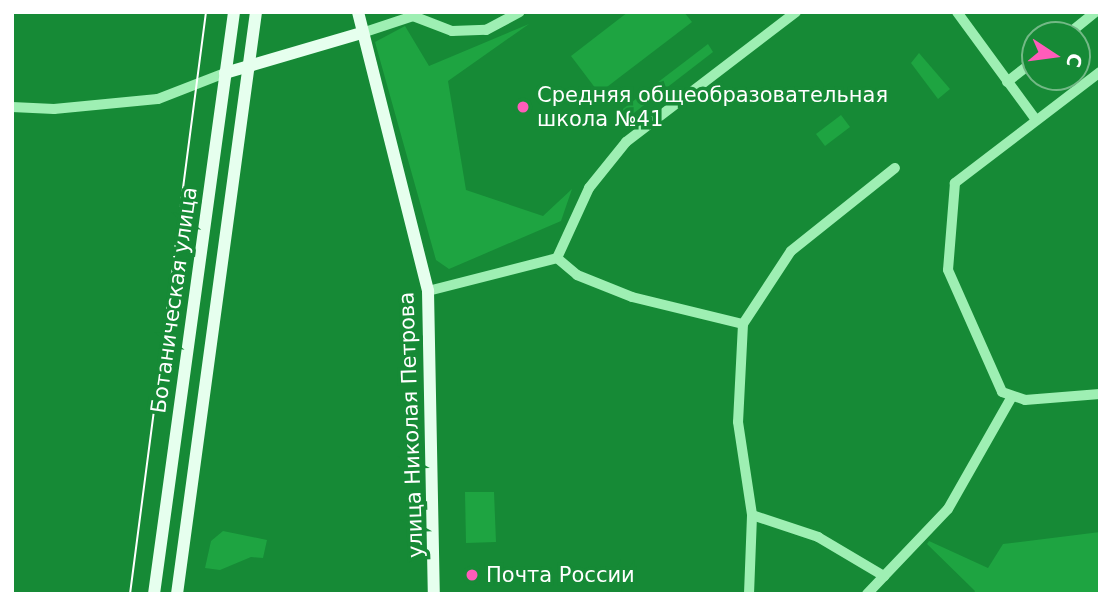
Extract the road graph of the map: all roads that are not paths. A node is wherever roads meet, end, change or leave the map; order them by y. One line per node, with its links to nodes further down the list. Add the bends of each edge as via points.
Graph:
1 (234, 12): 11 (main road, Ботаническая улица)
2 (256, 12): 8 (main road, Ботаническая улица)
3 (358, 12): 7 (main road, улица Николая Петрова)
4 (520, 12): 7 (street, via 486,30 452,31 413,16)
5 (796, 12): 16 (street, via 626,142 589,188)
6 (957, 12): 12 (street)
7 (362, 33): 8 (main road); 17 (main road, улица Николая Петрова)
8 (247, 70): 11 (main road); 24 (main road, Ботаническая улица)
9 (1021, 71): 12 (street)
10 (1100, 72): 14 (street)
11 (225, 73): 13 (street, via 158,99 54,109); 23 (main road, Ботаническая улица)
12 (1007, 82): 14 (street)
13 (12, 107)
14 (1036, 120): 20 (street, via 963,174 952,198 948,270 996,381)
15 (895, 168): 18 (street, via 791,251)
16 (557, 258): 17 (street); 18 (street, via 578,275 632,297)
17 (428, 291): 25 (main road, улица Николая Петрова)
18 (744, 324): 21 (street, via 738,422)
19 (1100, 394): 20 (street)
20 (1011, 398): 22 (street, via 948,509)
21 (752, 515): 22 (street, via 818,537); 26 (street)
22 (884, 576): 27 (street)
23 (154, 594)
24 (177, 594)
25 (434, 594)
26 (749, 594)
27 (867, 594)

